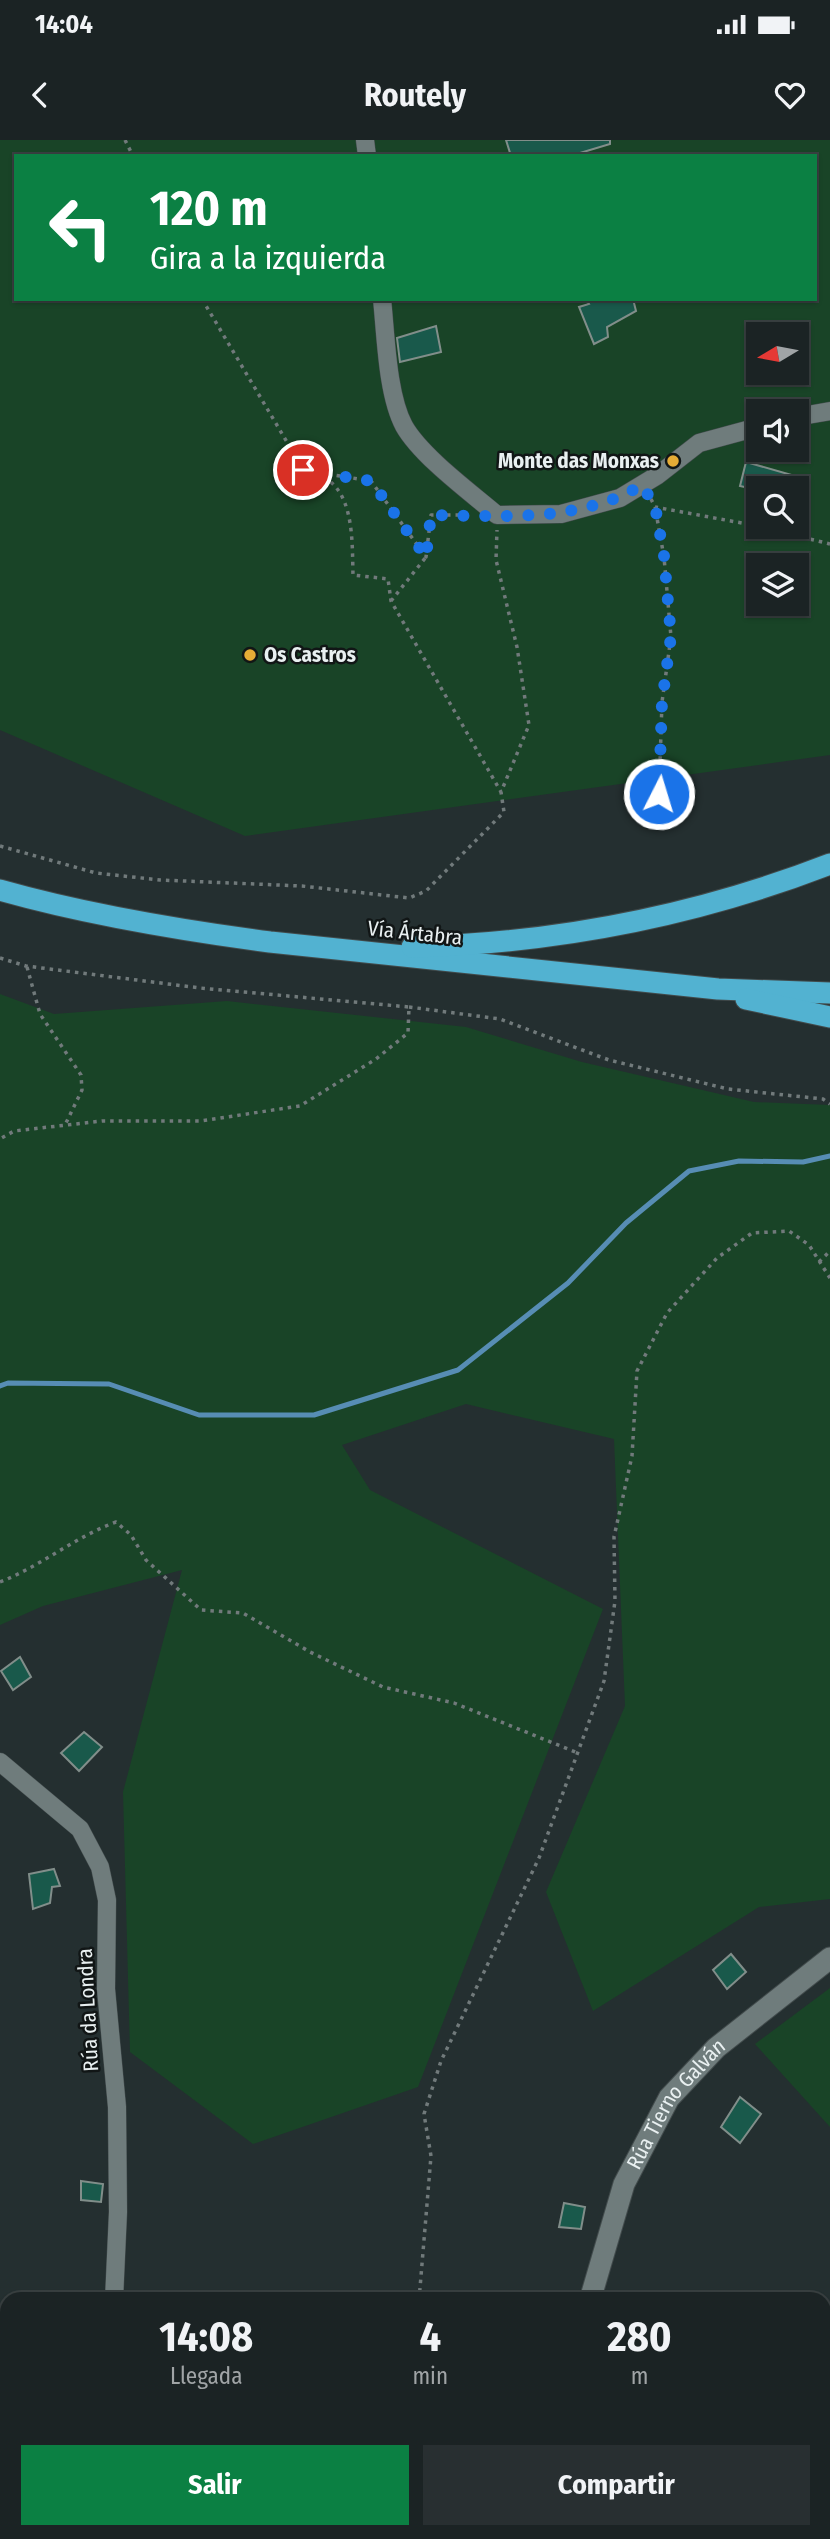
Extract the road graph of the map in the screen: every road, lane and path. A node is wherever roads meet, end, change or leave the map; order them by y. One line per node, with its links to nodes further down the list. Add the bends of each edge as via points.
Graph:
1 (203, 301): 6 (path)
2 (382, 301): 9 (street, via 393,388 404,426 438,464)
3 (830, 411): 4 (street)
4 (809, 415)
5 (746, 429): 7 (street, via 699,443)
6 (303, 470): 13 (path, via 371,481); 14 (path, via 328,477 342,493 352,535 353,575 388,579)
7 (642, 485): 8 (path); 9 (street, via 620,498 561,514)
8 (655, 506): 10 (path); 16 (path, via 671,636 662,702 659,794)
9 (497, 515): 13 (path, via 431,515); 15 (path, via 496,560 517,647 529,725)
10 (746, 524)
11 (809, 539): 12 (path)
12 (830, 544)
13 (426, 557): 14 (path)
14 (391, 601): 15 (path)
15 (501, 792): 17 (path, via 504,812 426,891 408,898 96,873)
16 (649, 826)
17 (0, 846)
18 (830, 864): 20 (highway, via 706,906 597,930 414,947)
19 (0, 890): 20 (highway, Vía Ártabra, via 43,902)
20 (270, 942): 23 (highway, Vía Ártabra)
21 (0, 958): 22 (path)
22 (26, 966): 25 (path); 28 (path, via 40,1014 80,1075 82,1090)
23 (718, 989): 24 (highway, Vía Ártabra); 26 (highway, via 754,1002)
24 (830, 993)
25 (409, 1007): 27 (path, via 500,1019 609,1060 728,1089 823,1099); 28 (path, via 408,1033 376,1059 300,1105 200,1121)
26 (830, 1017)
27 (830, 1104)
28 (65, 1125): 29 (path, via 14,1131)
29 (0, 1139)
30 (830, 1251): 31 (path)
31 (820, 1262): 32 (path); 34 (path, via 809,1245 789,1231 752,1233 716,1258 667,1312 636,1371 632,1456 614,1537 615,1601 604,1681)
32 (830, 1278)
33 (0, 1581): 34 (path, via 24,1573 116,1522 131,1535 146,1560 201,1610 243,1613 310,1652 383,1686 454,1703)
34 (578, 1753): 38 (path, via 540,1858 442,2061 424,2114 431,2156)
35 (0, 1762): 37 (street, Rúa da Londra, via 80,1829 100,1867 107,1900 106,1989 117,2107)
36 (830, 1958): 39 (street, Rúa Tierno Galván, via 716,2049 669,2098 624,2184)
37 (114, 2292)
38 (420, 2292)
39 (592, 2292)

